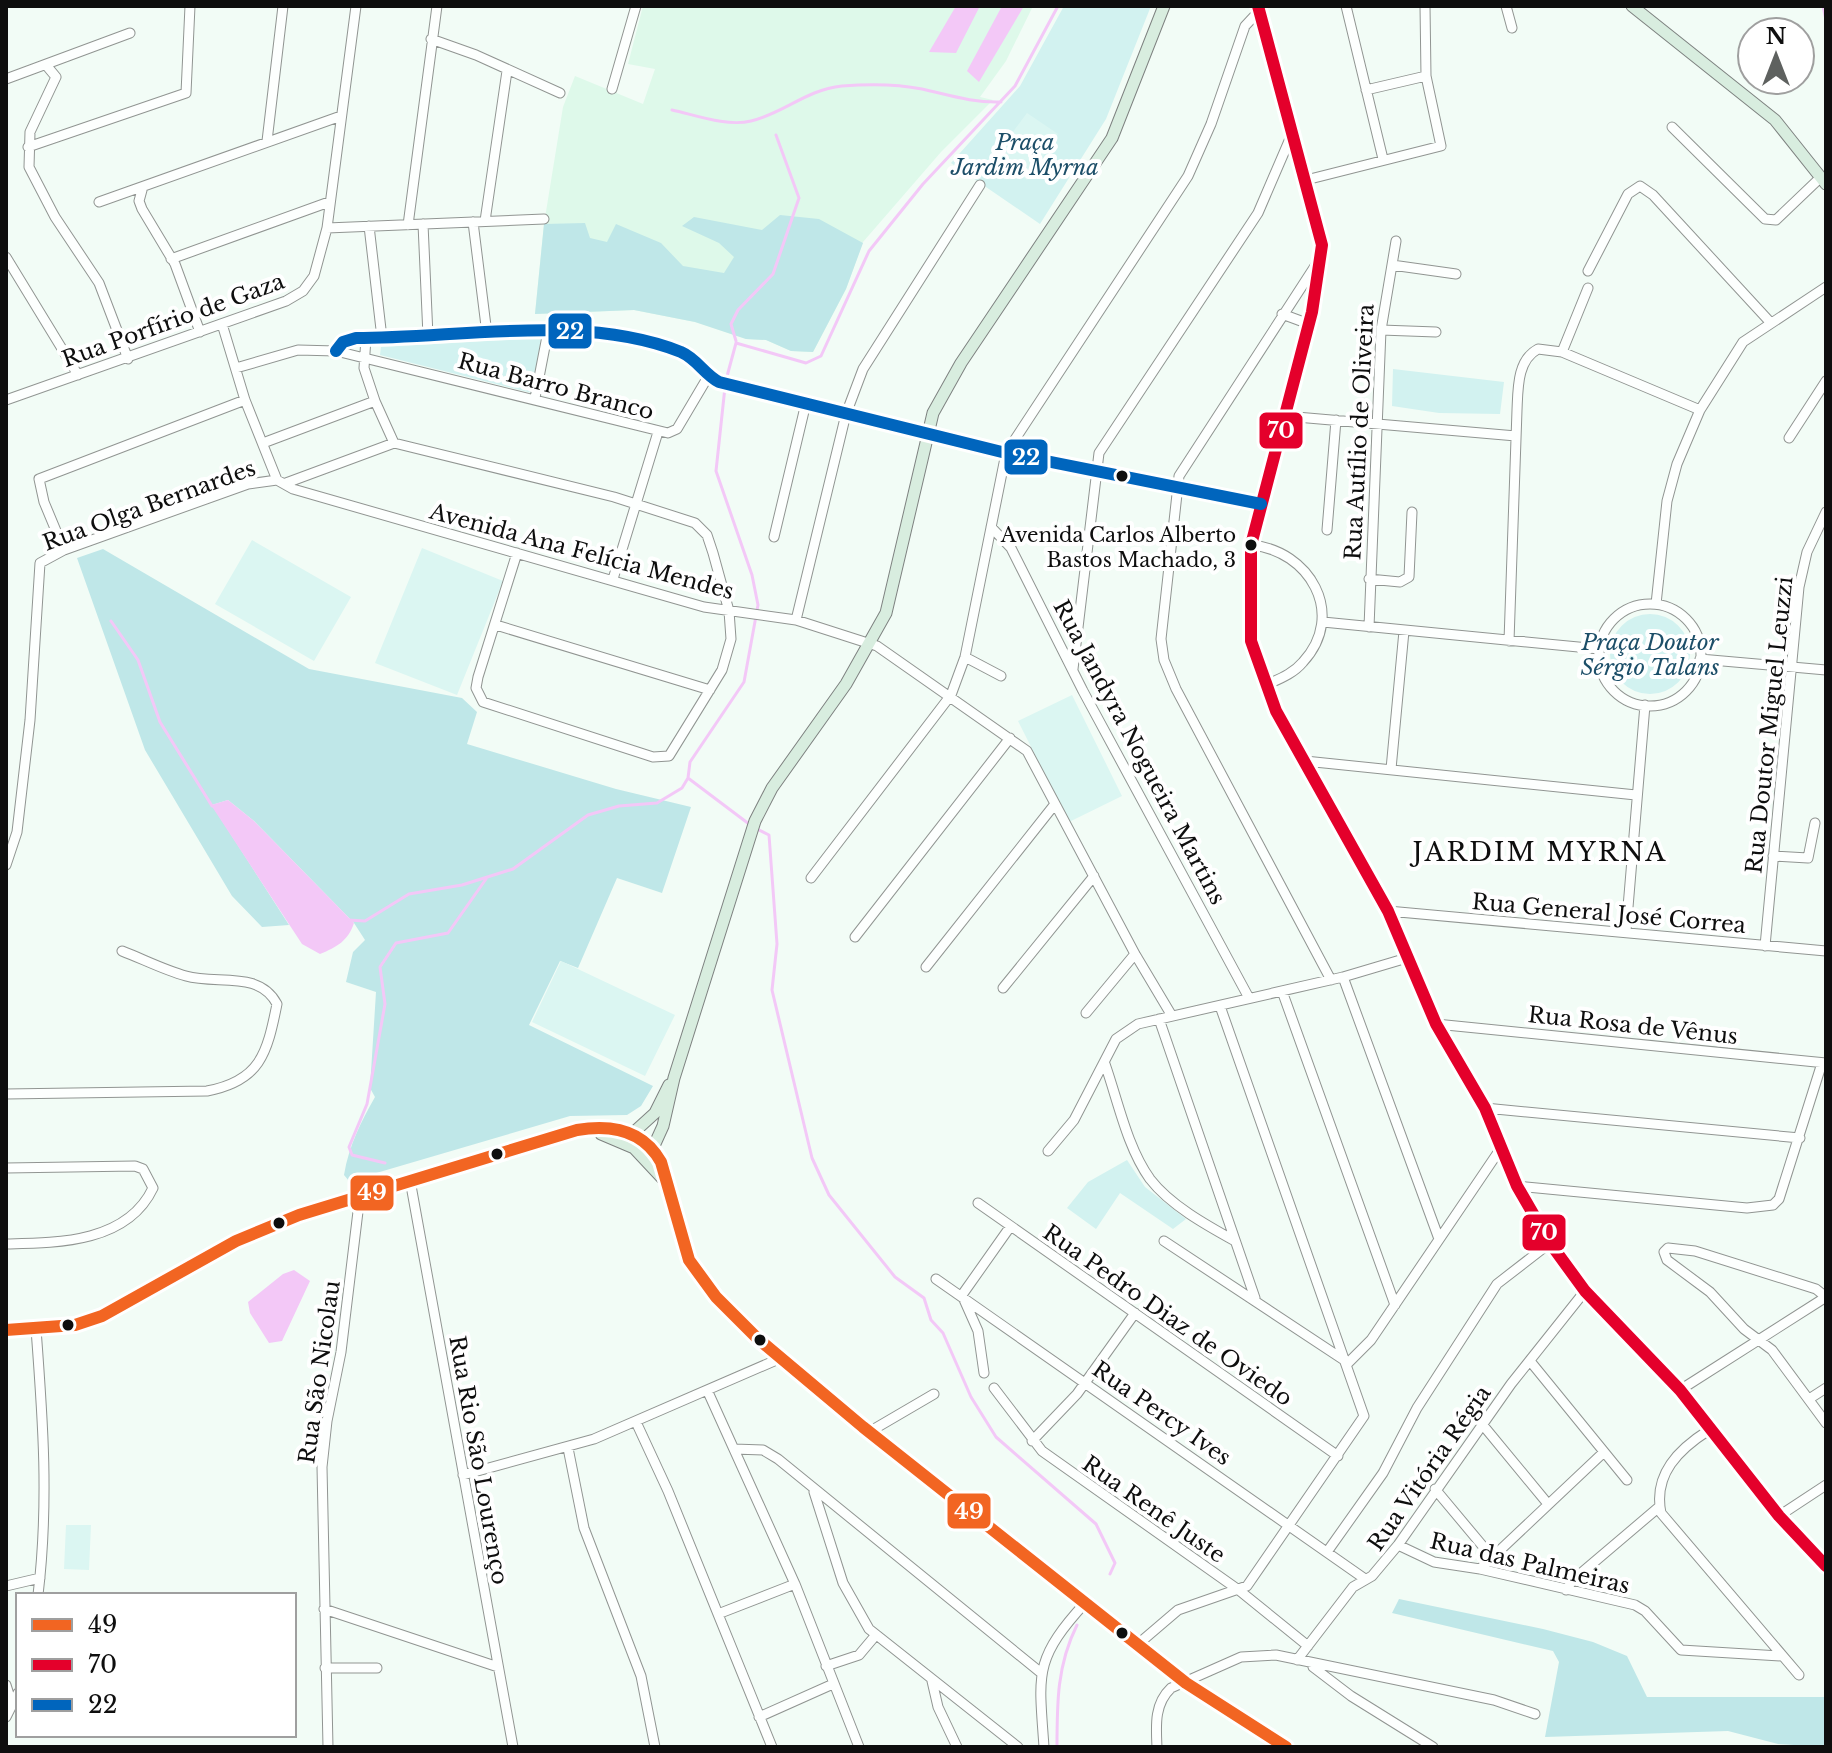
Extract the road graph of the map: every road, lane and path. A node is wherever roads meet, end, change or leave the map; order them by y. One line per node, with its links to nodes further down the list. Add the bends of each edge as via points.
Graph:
1 (190, 6): 28 (street, via 186,93)
2 (283, 6): 27 (street)
3 (356, 6): 22 (street, Rua Porfírio de Gaza)
4 (437, 6): 14 (street)
5 (636, 6): 19 (street)
6 (1164, 6): 83 (main road, via 1112,138 961,363)
7 (1346, 6): 20 (street)
8 (1425, 6): 17 (street)
9 (1506, 6): 12 (street)
10 (1632, 6): 31 (main road, via 1775,120)
11 (1258, 8): 25 (street); 88 (street, via 1245,26 1188,176)
12 (1512, 28)
13 (130, 33): 15 (street)
14 (431, 39): 16 (street); 40 (street)
15 (46, 65): 18 (street); 28 (street, via 56,77)
16 (507, 71): 21 (street); 37 (street)
17 (1426, 76): 20 (street); 29 (street, via 1441,146)
18 (6, 79)
19 (612, 89)
20 (1366, 90): 29 (street)
21 (560, 93)
22 (341, 116): 23 (street); 26 (street, Rua Porfírio de Gaza)
23 (319, 124): 26 (street, via 331,128); 27 (street)
24 (1672, 127): 31 (street, via 1765,219 1776,220)
25 (1292, 134): 30 (street); 89 (street, via 1258,213 1099,453)
26 (337, 139): 35 (street, Rua Porfírio de Gaza)
27 (267, 141): 33 (street)
28 (28, 147): 67 (street, via 30,171 99,283)
29 (1383, 159): 30 (street)
30 (1306, 180): 45 (street)
31 (1824, 181)
32 (980, 185): 78 (street, via 877,344)
33 (142, 190): 34 (street); 46 (street, via 142,209)
34 (99, 202)
35 (329, 202): 42 (street, Rua Porfírio de Gaza); 46 (street)
36 (544, 219): 37 (street)
37 (485, 221): 38 (street)
38 (473, 222): 39 (street); 60 (street)
39 (423, 224): 40 (street); 61 (street)
40 (408, 225): 41 (street)
41 (369, 226): 42 (street); 63 (street)
42 (327, 228): 54 (street, Rua Porfírio de Gaza, via 314,276 303,291)
43 (1396, 241): 47 (street, Rua Autílio de Oliveira)
44 (6, 257): 69 (street)
45 (1321, 257): 52 (street); 55 (street)
46 (171, 259): 58 (street)
47 (1392, 265): 49 (street); 56 (street, Rua Autílio de Oliveira)
48 (1588, 271): 53 (street, via 1628,194 1640,186)
49 (1456, 274)
50 (1826, 287): 53 (street)
51 (1588, 288): 65 (street)
52 (1282, 314): 55 (street); 91 (street)
53 (1770, 322): 77 (street, via 1743,342)
54 (222, 324): 58 (street, Rua Porfírio de Gaza); 68 (street)
55 (1309, 324): 79 (street)
56 (1381, 330): 59 (street); 81 (street, Rua Autílio de Oliveira)
57 (548, 331): 60 (street); 70 (street, via 622,335 680,352); 72 (street)
58 (200, 332): 67 (street, Rua Porfírio de Gaza)
59 (1436, 332)
60 (487, 334): 61 (street)
61 (428, 336): 63 (street)
62 (366, 338): 63 (street); 64 (street, via 349,340); 66 (street)
63 (382, 338)
64 (336, 351): 66 (street, Rua Barro Branco); 68 (street, via 298,350)
65 (1562, 352): 77 (street); 84 (street, via 1538,349 1523,365)
66 (364, 358): 72 (street, Rua Barro Branco); 75 (street)
67 (128, 359): 69 (street, Rua Porfírio de Gaza)
68 (236, 368): 74 (street)
69 (78, 375): 73 (street, Rua Porfírio de Gaza)
70 (709, 375): 76 (street); 82 (street, Rua Barro Branco, via 677,429)
71 (1826, 381): 85 (street)
72 (535, 398): 82 (street, Rua Barro Branco)
73 (6, 400)
74 (245, 400): 86 (street); 100 (street, via 39,479)
75 (375, 401): 86 (street); 87 (street)
76 (806, 403): 78 (street); 98 (street)
77 (1700, 410): 104 (street, via 1667,501)
78 (846, 414): 83 (street); 106 (street)
79 (1285, 416): 80 (street); 93 (street)
80 (1336, 420): 81 (street); 97 (street)
81 (1376, 424): 84 (street); 103 (street, Rua Autílio de Oliveira)
82 (658, 432): 92 (street)
83 (925, 434): 88 (street); 112 (main road, via 897,573)
84 (1516, 436): 111 (street)
85 (1789, 438)
86 (263, 443): 90 (street)
87 (394, 443): 90 (street, Rua Olga Bernardes); 92 (street)
88 (1006, 453): 89 (street); 96 (street)
89 (1096, 471): 91 (street); 117 (street)
90 (281, 482): 100 (street, Rua Olga Bernardes, via 258,481); 101 (street, Avenida Ana Felícia Mendes)
91 (1175, 486): 93 (street); 144 (street, via 1162,621 1164,660)
92 (637, 503): 102 (street); 105 (street, via 695,523 707,535)
93 (1261, 504): 99 (street)
94 (1412, 512): 103 (street, via 1409,577 1400,582)
95 (1826, 512): 116 (street, Rua Doutor Miguel Leuzzi, via 1802,570)
96 (991, 527): 114 (street); 117 (street, Rua Jandyra Nogueira Martins, via 1011,548)
97 (1327, 530)
98 (774, 537)
99 (1251, 545): 107 (street, via 1287,555 1307,571 1319,593); 120 (street, via 1251,641)
100 (64, 550): 131 (street, Rua Olga Bernardes, via 45,559 37,571 30,720 17,832)
101 (517, 553): 102 (street, Avenida Ana Felícia Mendes); 108 (street)
102 (613, 579): 105 (street, Avenida Ana Felícia Mendes)
103 (1369, 579): 109 (street, Rua Autílio de Oliveira)
104 (1656, 604): 113 (street, via 1622,612 1609,624); 115 (street, via 1686,620 1699,642)
105 (729, 611): 106 (street, Avenida Ana Felícia Mendes); 121 (street, via 728,655)
106 (796, 620): 112 (street, Avenida Ana Felícia Mendes)
107 (1323, 622): 109 (street); 120 (street, via 1301,665)
108 (496, 625): 121 (street); 121 (street, via 476,688 483,702 661,758 674,752)
109 (1369, 627): 110 (street)
110 (1404, 631): 111 (street); 126 (street)
111 (1509, 641): 113 (street)
112 (872, 644): 122 (street, Avenida Ana Felícia Mendes); 155 (main road, via 772,788 753,827)
113 (1599, 649): 123 (street, via 1601,671 1612,689)
114 (965, 657): 119 (street); 122 (street)
115 (1700, 659): 116 (street); 123 (street, via 1685,691 1671,701)
116 (1793, 666): 118 (street); 130 (street, Rua Doutor Miguel Leuzzi)
117 (1073, 669): 147 (street, Rua Jandyra Nogueira Martins)
118 (1826, 670)
119 (1001, 676)
120 (1266, 685): 125 (street)
121 (710, 690)
122 (951, 695): 124 (street, Avenida Ana Felícia Mendes); 133 (street)
123 (1645, 705): 127 (street)
124 (1010, 738): 128 (street, Avenida Ana Felícia Mendes, via 1027,751); 136 (street)
125 (1305, 761): 126 (street); 134 (street)
126 (1391, 769): 127 (street)
127 (1636, 795): 135 (street)
128 (1055, 804): 132 (street, Avenida Ana Felícia Mendes); 142 (street)
129 (1815, 823): 130 (street, via 1808,858)
130 (1773, 856): 137 (street, Rua Doutor Miguel Leuzzi)
131 (6, 865)
132 (1094, 876): 140 (street, Avenida Ana Felícia Mendes); 145 (street)
133 (811, 878)
134 (1388, 911): 135 (street, Rua General José Correa); 141 (street)
135 (1626, 931): 137 (street, Rua General José Correa)
136 (855, 937)
137 (1765, 946): 139 (street, Rua General José Correa)
138 (122, 951): 156 (street, via 189,977 260,985 272,994 277,1004 260,1061 248,1077 207,1091)
139 (1826, 951)
140 (1135, 954): 149 (street); 150 (street, Avenida Ana Felícia Mendes)
141 (1407, 958): 143 (street); 152 (street)
142 (926, 967)
143 (1343, 977): 144 (street); 172 (street)
144 (1331, 980): 146 (street)
145 (1003, 988)
146 (1282, 991): 147 (street); 182 (street)
147 (1249, 998): 148 (street)
148 (1220, 1006): 150 (street); 189 (street)
149 (1086, 1013)
150 (1172, 1016): 151 (street)
151 (1159, 1019): 154 (street, via 1125,1031); 174 (street)
152 (1436, 1024): 153 (street, Rua Rosa de Vênus); 157 (street)
153 (1824, 1063): 160 (street)
154 (1105, 1064): 164 (street, via 1074,1120); 174 (street, via 1150,1179)
155 (674, 1078): 159 (main road, via 655,1113); 162 (main road)
156 (6, 1094)
157 (1485, 1108): 160 (street); 163 (street)
158 (577, 1130): 159 (main road); 161 (main road, via 609,1135); 166 (main road)
159 (628, 1132): 161 (main road); 162 (main road)
160 (1800, 1138): 168 (street, via 1779,1199 1763,1208)
161 (635, 1148): 162 (main road); 167 (main road)
162 (653, 1148): 167 (main road)
163 (1501, 1148): 168 (street); 172 (street)
164 (1048, 1151)
165 (6, 1168): 176 (street, via 135,1166 143,1169 153,1188 136,1210 89,1237)
166 (410, 1180): 169 (main road); 208 (street, Rua Rio São Lourenço)
167 (668, 1185): 187 (main road, via 689,1260 700,1278)
168 (1517, 1186): 175 (street)
169 (360, 1195): 184 (main road, via 236,1241 102,1316); 230 (street, Rua São Nicolau, via 324,1443)
170 (978, 1203): 171 (street, Rua Pedro Diaz de Oviedo)
171 (1010, 1227): 179 (street); 183 (street, Rua Pedro Diaz de Oviedo)
172 (1439, 1239): 182 (street)
173 (1164, 1241): 181 (street)
174 (1235, 1241): 181 (street)
175 (1550, 1243): 178 (street); 218 (street, via 1497,1284 1417,1408 1383,1473)
176 (6, 1244)
177 (936, 1279): 179 (street, Rua Percy Ives)
178 (1585, 1291): 188 (street, Rua Vitória Régia); 194 (street)
179 (962, 1295): 190 (street, via 978,1331); 191 (street, Rua Percy Ives)
180 (1826, 1297): 186 (street); 186 (street, via 1816,1289 1695,1251 1665,1249 1667,1260 1710,1292)
181 (1255, 1298): 189 (street)
182 (1395, 1305): 189 (street)
183 (1135, 1313): 191 (street); 207 (street, Rua Pedro Diaz de Oviedo)
184 (36, 1329): 185 (main road); 222 (street, via 46,1458)
185 (6, 1330)
186 (1759, 1340): 194 (street); 197 (street, via 1785,1364)
187 (781, 1358): 195 (street); 202 (main road)
188 (1530, 1361): 200 (street, Rua Vitória Régia); 206 (street)
189 (1348, 1363): 207 (street, via 1364,1416)
190 (984, 1373)
191 (1085, 1381): 203 (street); 216 (street, Rua Percy Ives)
192 (994, 1388): 203 (street, Rua Renê Juste)
193 (1826, 1388): 197 (street)
194 (1680, 1390): 201 (street)
195 (708, 1392): 198 (street); 205 (street)
196 (934, 1394): 202 (street)
197 (1809, 1399): 199 (street)
198 (636, 1422): 204 (street); 231 (street)
199 (1826, 1423)
200 (1482, 1424): 211 (street, Rua Vitória Régia); 213 (street)
201 (1709, 1430): 214 (street, via 1667,1465); 215 (street)
202 (869, 1432): 229 (main road)
203 (1032, 1441): 227 (street, Rua Renê Juste)
204 (568, 1448): 208 (street); 255 (street, via 584,1528 641,1676)
205 (734, 1449): 212 (street, via 763,1450); 224 (street)
206 (1604, 1452): 209 (street); 213 (street)
207 (1338, 1456): 216 (street)
208 (463, 1475): 239 (street, Rua Rio São Lourenço)
209 (1627, 1480)
210 (1826, 1485): 215 (street)
211 (1435, 1489): 217 (street, Rua Vitória Régia); 219 (street)
212 (814, 1492): 232 (street, via 851,1603); 242 (street)
213 (1548, 1504): 219 (street)
214 (1659, 1507): 226 (street); 235 (street)
215 (1779, 1516): 220 (street)
216 (1291, 1525): 218 (street, Rua Percy Ives); 227 (street)
217 (1398, 1545): 221 (street, Rua das Palmeiras, via 1434,1562); 223 (street, Rua Vitória Régia)
218 (1327, 1552): 223 (street, Rua Percy Ives)
219 (1491, 1556): 221 (street)
220 (1826, 1566)
221 (1480, 1569): 226 (street, Rua das Palmeiras)
222 (40, 1578): 225 (street); 228 (street)
223 (1365, 1579): 234 (street, Rua Vitória Régia)
224 (795, 1584): 231 (street); 238 (street)
225 (6, 1586)
226 (1566, 1590): 235 (street, Rua das Palmeiras, via 1645,1611 1681,1650)
227 (1240, 1591): 233 (street, via 1178,1610); 234 (street, Rua Renê Juste)
228 (38, 1593)
229 (1085, 1603): 233 (main road); 242 (street, via 1058,1636)
230 (324, 1609): 239 (street); 240 (street, Rua São Nicolau)
231 (718, 1614): 252 (street)
232 (875, 1636): 238 (street, via 859,1655); 244 (street)
233 (1137, 1645): 245 (main road)
234 (1308, 1646): 236 (street, Rua Vitória Régia)
235 (1781, 1656): 243 (street)
236 (1297, 1660): 237 (street); 245 (street, via 1251,1655)
237 (1309, 1663): 250 (street, via 1494,1700); 263 (street, via 1343,1691)
238 (826, 1666): 246 (street)
239 (498, 1667): 254 (street, Rua Rio São Lourenço)
240 (325, 1668): 241 (street); 253 (street, Rua São Nicolau)
241 (377, 1668)
242 (1040, 1672): 260 (street)
243 (1799, 1675)
244 (932, 1681): 258 (street); 259 (street)
245 (1186, 1683): 261 (street, via 1171,1688 1158,1707); 262 (main road)
246 (833, 1684): 252 (street); 257 (street)
247 (6, 1685): 249 (street)
248 (16, 1697): 249 (street)
249 (12, 1704): 251 (street)
250 (1535, 1714)
251 (6, 1717)
252 (759, 1717): 256 (street)
253 (328, 1747)
254 (513, 1747)
255 (655, 1747)
256 (772, 1747)
257 (859, 1747)
258 (957, 1747)
259 (1018, 1747)
260 (1044, 1747)
261 (1157, 1747)
262 (1286, 1747)
263 (1433, 1747)

